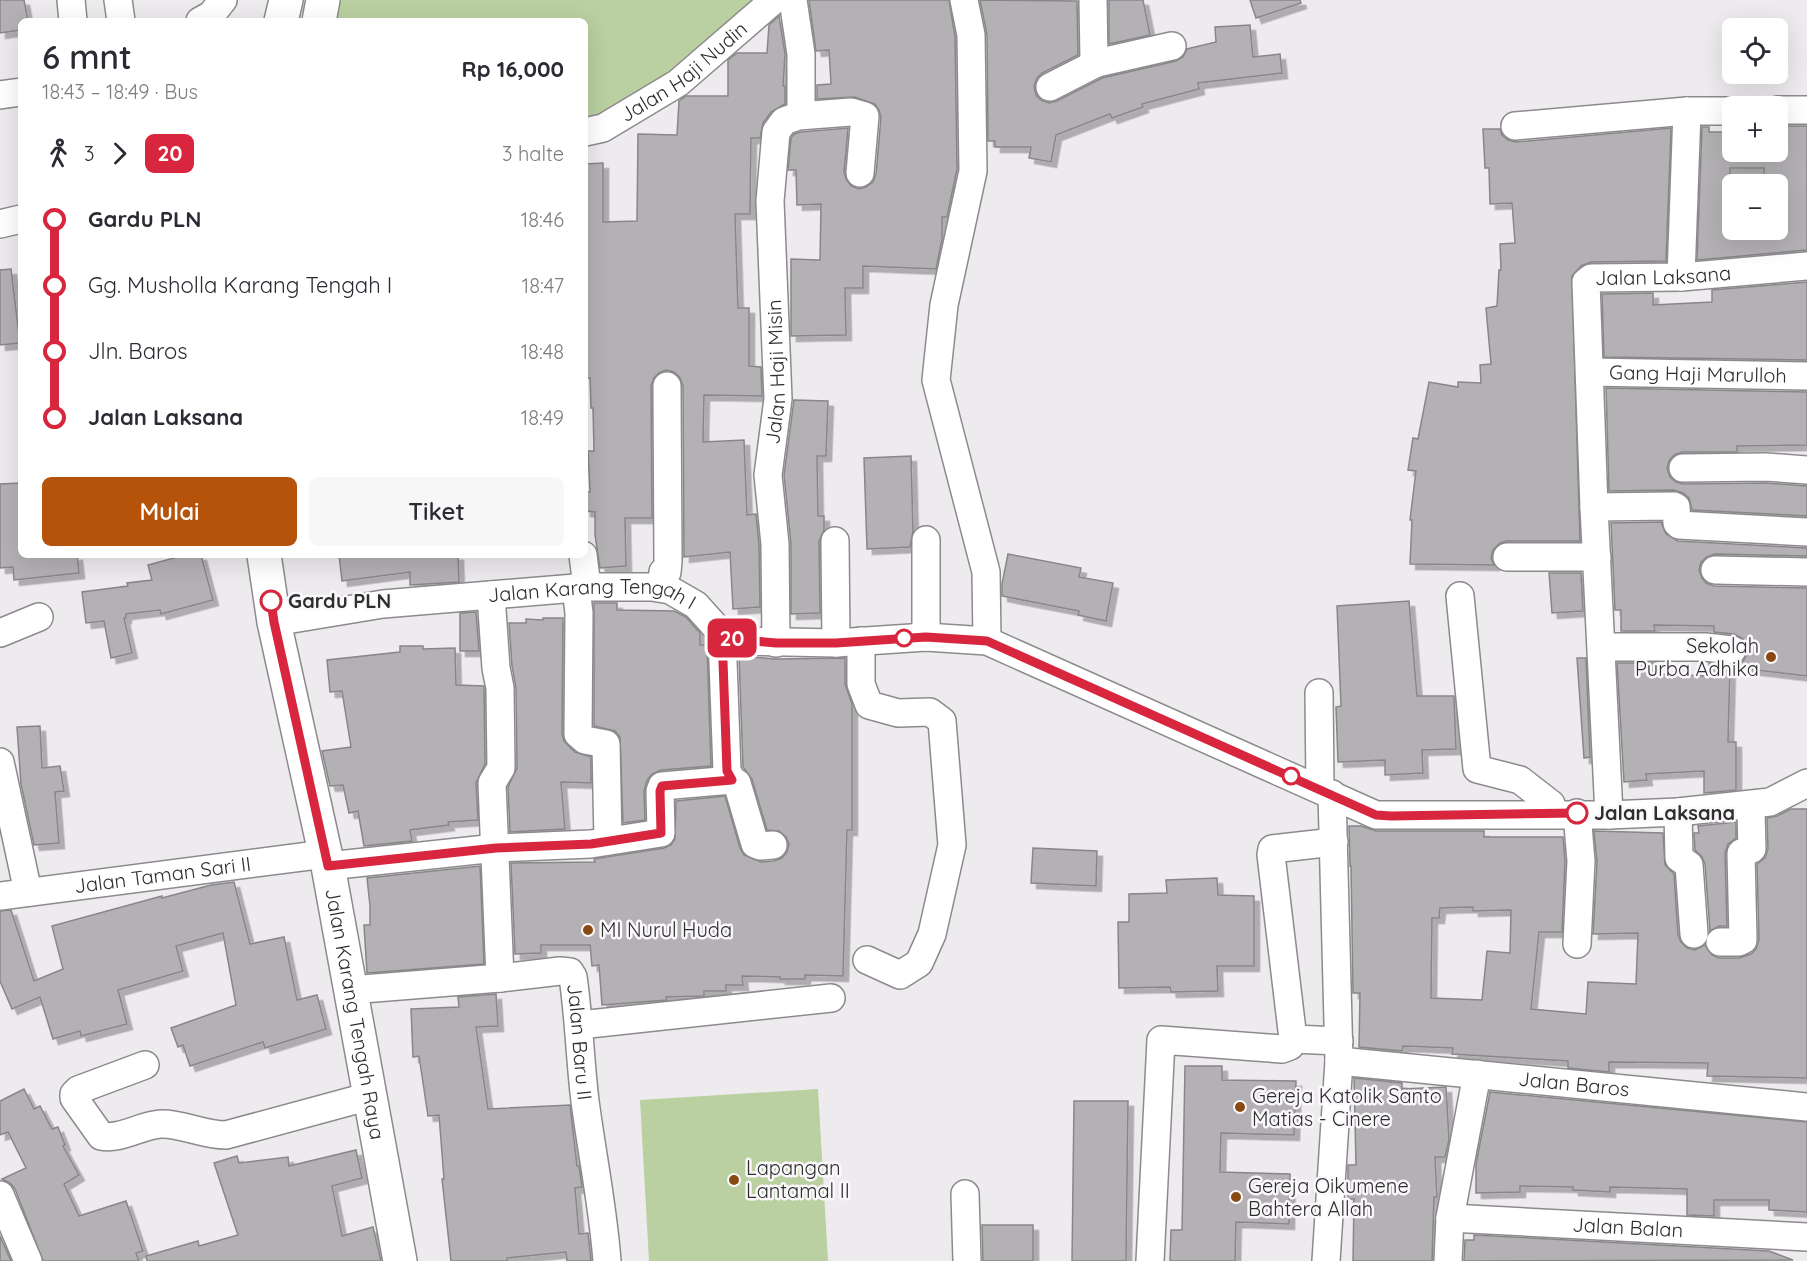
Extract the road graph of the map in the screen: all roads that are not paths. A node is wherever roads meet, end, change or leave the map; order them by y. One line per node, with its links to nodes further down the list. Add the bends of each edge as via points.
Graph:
1 (71, 0): 10 (street)
2 (118, 0): 11 (street)
3 (223, 0): 12 (street)
4 (286, 0): 13 (main road)
5 (323, 0): 14 (main road)
6 (774, 0): 26 (street, Jalan Haji Nudin, via 678,83 603,128)
7 (793, 0): 24 (street, via 801,54)
8 (964, 0): 56 (street, via 971,35 974,171 944,305 936,380 986,572)
9 (1093, 0): 16 (street)
10 (73, 18)
11 (121, 18)
12 (206, 18)
13 (282, 18)
14 (320, 18)
15 (1172, 45): 16 (street)
16 (1097, 63): 17 (street)
17 (1050, 87)
18 (18, 92): 19 (street)
19 (0, 95)
20 (1788, 110): 21 (street)
21 (1807, 110)
22 (1686, 111): 23 (street); 25 (street); 31 (street)
23 (1722, 111)
24 (798, 116): 27 (street, via 851,112 864,116); 58 (street, Jalan Haji Misin, via 784,121 776,132 770,201 778,399 768,475 775,544)
25 (1515, 126)
26 (588, 131)
27 (860, 172)
28 (18, 220): 29 (street)
29 (0, 224)
30 (1807, 266): 31 (street, Jalan Laksana)
31 (1681, 277): 32 (street, Jalan Laksana, via 1587,280)
32 (1590, 372): 33 (street, Gang Haji Marulloh); 37 (street, Jalan Laksana)
33 (1807, 376)
34 (668, 386): 48 (street, via 668,561)
35 (1683, 468): 36 (street)
36 (1807, 470)
37 (1594, 507): 38 (street, via 1674,506 1679,525); 42 (street, Jalan Laksana)
38 (1807, 532)
39 (926, 540): 55 (street)
40 (835, 541): 57 (street)
41 (1507, 557): 42 (street)
42 (1597, 557): 59 (street, Jalan Laksana)
43 (264, 558): 52 (main road, Jalan Karang Tengah Raya)
44 (583, 558): 47 (street)
45 (1715, 570): 46 (street)
46 (1807, 572)
47 (581, 587): 48 (street, Jalan Karang Tengah I); 49 (street, Jalan Karang Tengah I); 70 (street, via 578,734 585,740 606,744)
48 (661, 587): 54 (street, Jalan Karang Tengah I, via 696,605)
49 (491, 595): 52 (street, Jalan Karang Tengah I, via 383,604); 73 (street, via 500,688 501,768 492,783)
50 (1460, 596): 68 (street, via 1477,769 1520,780)
51 (39, 616): 53 (street)
52 (274, 622): 74 (main road, Jalan Karang Tengah Raya)
53 (0, 633)
54 (722, 634): 58 (street); 63 (street, via 727,771)
55 (926, 637): 56 (street); 57 (street)
56 (987, 641): 65 (street)
57 (848, 642): 58 (street); 80 (street, via 869,705 898,712 930,712 942,721 952,845 932,934 919,963 900,975)
58 (776, 643)
59 (1602, 648): 60 (street); 69 (street, Jalan Laksana)
60 (1732, 650)
61 (1319, 693): 65 (street)
62 (0, 762): 75 (street)
63 (732, 780): 70 (street, Jalan Taman Sari II, via 662,786 661,833); 72 (street, via 737,783 755,844)
64 (1807, 783): 66 (street, via 1783,797)
65 (1326, 791): 68 (street, via 1376,815); 71 (street)
66 (1755, 805): 67 (street); 78 (street, via 1751,811 1752,849 1741,853 1743,940)
67 (1678, 812): 69 (street); 77 (street, via 1679,858 1689,865)
68 (1565, 814): 69 (street); 79 (street, via 1581,861)
69 (1609, 814)
70 (608, 841): 73 (street, Jalan Taman Sari II)
71 (1334, 842): 85 (street, via 1272,849); 86 (street)
72 (773, 846)
73 (496, 848): 74 (street, Jalan Taman Sari II); 81 (street)
74 (326, 860): 75 (street, Jalan Taman Sari II); 82 (main road, Jalan Karang Tengah Raya)
75 (28, 892): 76 (street, Jalan Taman Sari II)
76 (0, 896)
77 (1694, 934)
78 (1720, 942)
79 (1577, 944)
80 (867, 960)
81 (500, 978): 82 (street, Jalan Baru II); 84 (street, Jalan Baru II, via 570,972)
82 (350, 990): 89 (main road, Jalan Karang Tengah Raya)
83 (831, 998): 84 (street)
84 (580, 1025): 97 (street, Jalan Baru II, via 585,1101)
85 (1293, 1039): 86 (street, Jalan Baros); 99 (street, via 1290,1046 1282,1049 1161,1040)
86 (1339, 1051): 88 (street, Jalan Baros); 100 (street)
87 (144, 1065): 89 (street, via 74,1094 101,1136 160,1124 226,1135)
88 (1477, 1074): 90 (street, Jalan Baros); 93 (street)
89 (370, 1096): 96 (main road, Jalan Karang Tengah Raya)
90 (1807, 1107)
91 (965, 1194): 98 (street)
92 (0, 1196): 95 (street)
93 (1450, 1218): 94 (street, Jalan Balan); 101 (street)
94 (1807, 1237)
95 (28, 1261)
96 (400, 1261)
97 (607, 1261)
98 (967, 1261)
99 (1150, 1261)
100 (1326, 1261)
101 (1448, 1261)

